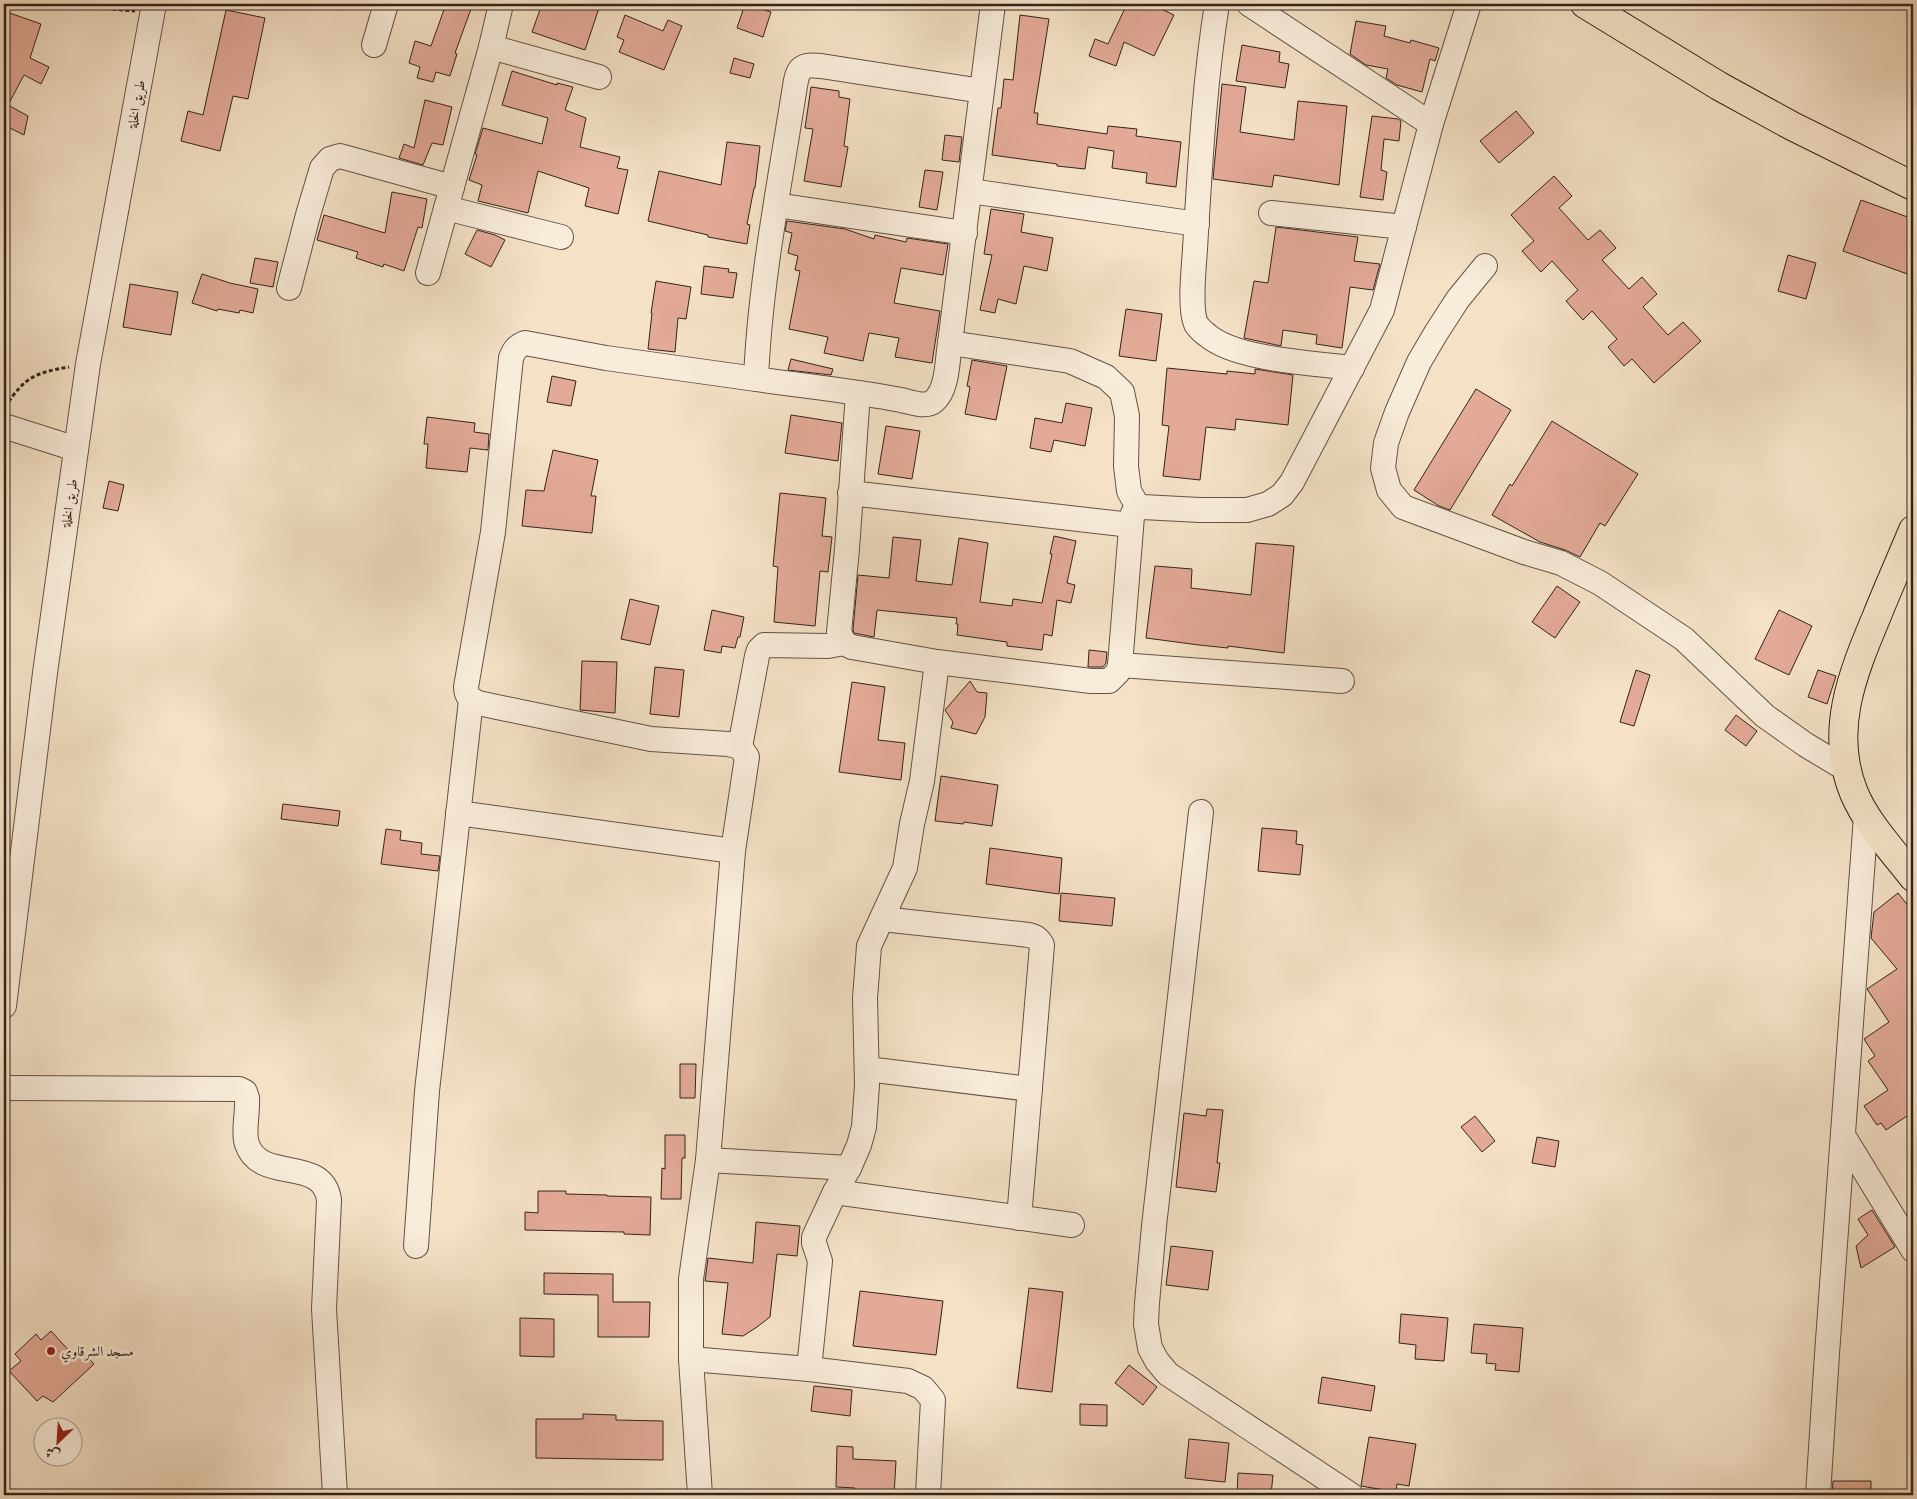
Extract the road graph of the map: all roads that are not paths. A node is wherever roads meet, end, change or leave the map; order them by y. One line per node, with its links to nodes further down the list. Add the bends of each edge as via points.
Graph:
1 (386, 4): 9 (street)
2 (501, 4): 10 (street)
3 (993, 4): 12 (street)
4 (1217, 4): 19 (street, via 1208,62)
5 (1249, 4): 13 (street)
6 (1469, 4): 13 (street)
7 (153, 8): 31 (street, طريق الخلة, via 88,364)
8 (1602, 8): 14 (main road, via 1735,95)
9 (374, 45)
10 (491, 47): 11 (street); 16 (street)
11 (599, 77)
12 (982, 91): 15 (street); 17 (street, via 808,64 804,66 796,77)
13 (1431, 124): 20 (street)
14 (1913, 186)
15 (970, 191): 19 (street); 21 (street)
16 (449, 198): 22 (street); 24 (street); 25 (street, via 340,156 330,159 322,168)
17 (776, 205): 21 (street); 28 (street)
18 (1271, 213): 20 (street)
19 (1197, 224): 27 (street, via 1193,301 1196,324 1206,335 1240,352)
20 (1404, 227): 27 (street, via 1382,310)
21 (965, 233): 26 (street)
22 (561, 236)
23 (1485, 266): 41 (street, via 1436,333 1397,412 1386,443 1383,468 1389,490 1403,507 1561,564 1600,583 1684,639 1765,716 1806,746)
24 (428, 273)
25 (289, 288)
26 (950, 343): 29 (street, via 943,389 932,403 924,405); 33 (street, via 1070,361 1106,377 1122,392 1127,416 1126,466)
27 (1352, 368): 33 (street, via 1292,482 1268,504 1247,510)
28 (756, 379): 29 (street); 39 (street, via 519,345 511,358 493,532 466,687 466,694)
29 (858, 393): 32 (street)
30 (4, 426): 31 (street)
31 (76, 449): 48 (street, طريق الخلة)
32 (850, 493): 33 (street); 35 (street, via 839,632)
33 (1134, 516): 37 (street)
34 (1913, 530): 41 (main road, via 1851,680 1842,738)
35 (844, 643): 36 (street); 40 (street, via 828,646 764,645 757,656)
36 (938, 662): 37 (street, via 1091,681 1109,681); 47 (street, via 922,781 905,868)
37 (1120, 665): 38 (street)
38 (1342, 681)
39 (471, 700): 40 (street, via 650,738); 43 (street)
40 (740, 747): 45 (street, via 747,757)
41 (1846, 769): 44 (main road)
42 (1201, 812): 65 (street, via 1154,1226 1146,1324 1150,1348 1168,1374)
43 (458, 813): 45 (street); 58 (street, via 427,1091)
44 (1866, 816): 46 (main road); 52 (street)
45 (733, 851): 53 (street)
46 (1913, 877)
47 (882, 919): 49 (street, via 869,946 866,971); 51 (street, via 1032,935 1040,940)
48 (4, 1006)
49 (867, 1069): 51 (street); 54 (street, via 864,1128)
50 (4, 1088): 62 (street, via 239,1089 247,1098 246,1143 252,1155 267,1165 302,1172 321,1181 329,1200 324,1310)
51 (1030, 1089): 56 (street)
52 (1844, 1137): 59 (street); 66 (street)
53 (708, 1160): 54 (street); 60 (street, via 690,1279)
54 (849, 1168): 55 (street)
55 (835, 1192): 56 (street); 61 (street, via 814,1237 820,1261)
56 (1020, 1218): 57 (street)
57 (1072, 1225)
58 (416, 1246)
59 (1913, 1250)
60 (691, 1359): 61 (street); 63 (street)
61 (809, 1369): 64 (street, via 908,1381 923,1388 933,1400)
62 (335, 1495)
63 (700, 1495)
64 (928, 1495)
65 (1351, 1495)
66 (1818, 1495)

